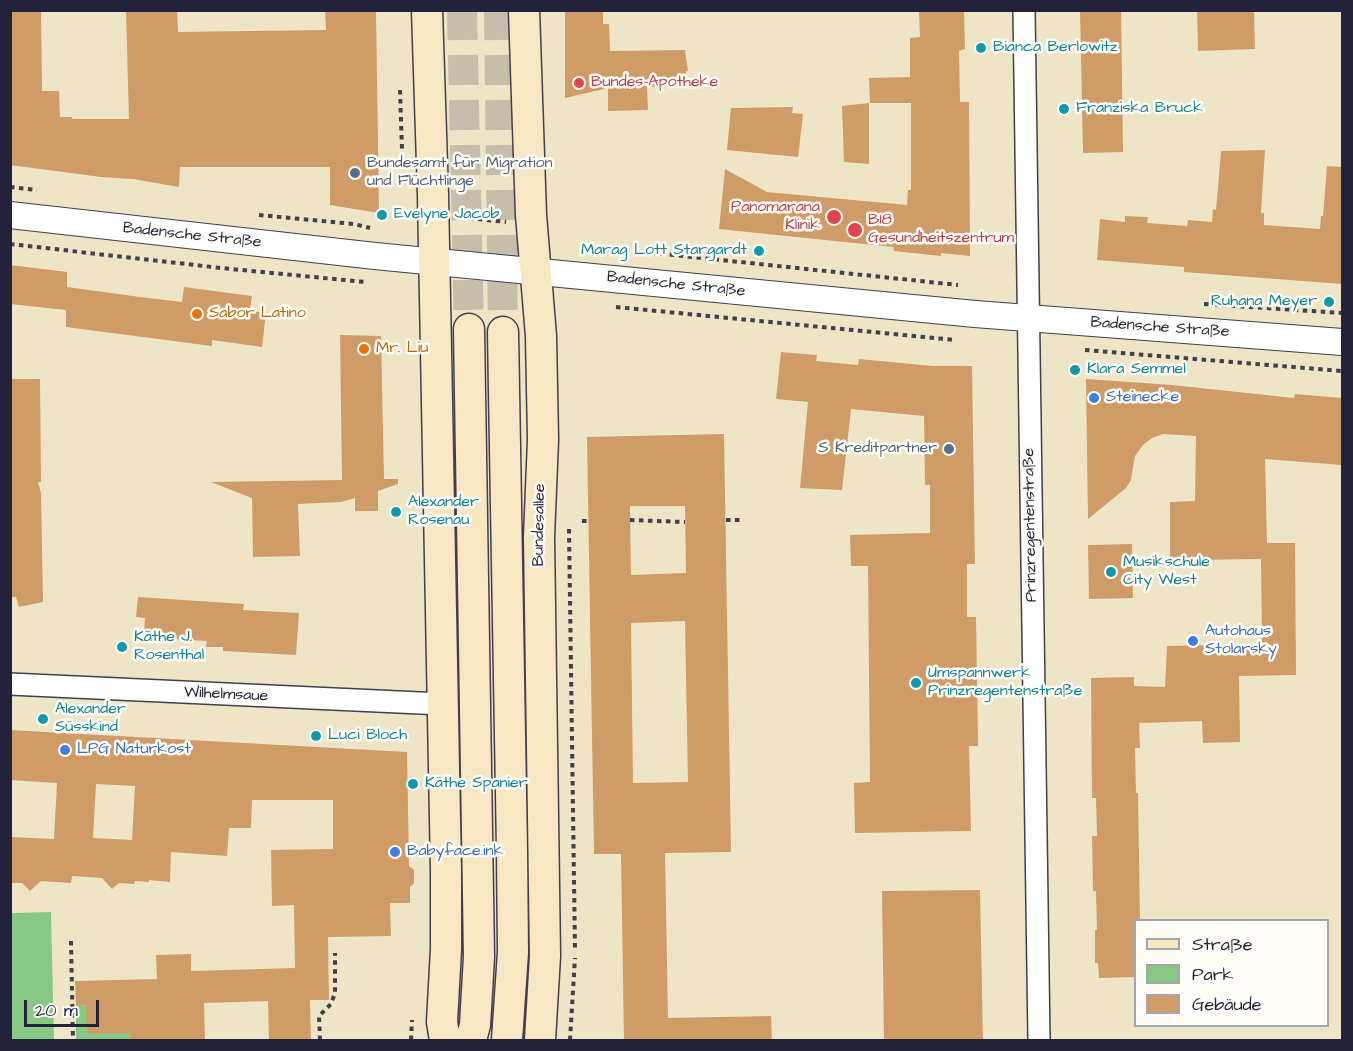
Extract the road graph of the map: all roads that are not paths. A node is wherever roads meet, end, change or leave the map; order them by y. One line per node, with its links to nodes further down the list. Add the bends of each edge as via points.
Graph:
1 (427, 10): 5 (main road)
2 (524, 10): 6 (main road, Bundesallee)
3 (1024, 10): 7 (street, Prinzregentenstraße)
4 (10, 216): 5 (street, Badensche Straße)
5 (434, 262): 6 (street, Badensche Straße); 12 (main road)
6 (535, 272): 7 (street, Badensche Straße); 16 (main road, Bundesallee, via 543,440 539,537 545,956)
7 (1028, 318): 10 (street, Badensche Straße); 17 (street, Prinzregentenstraße)
8 (469, 329): 14 (main road, via 479,957)
9 (503, 332): 15 (main road, Bundesallee, via 513,952)
10 (1342, 342)
11 (10, 684): 12 (street, Wilhelmsaue)
12 (442, 704): 13 (main road)
13 (445, 1041)
14 (471, 1041)
15 (507, 1041)
16 (540, 1041)
17 (1039, 1041)

